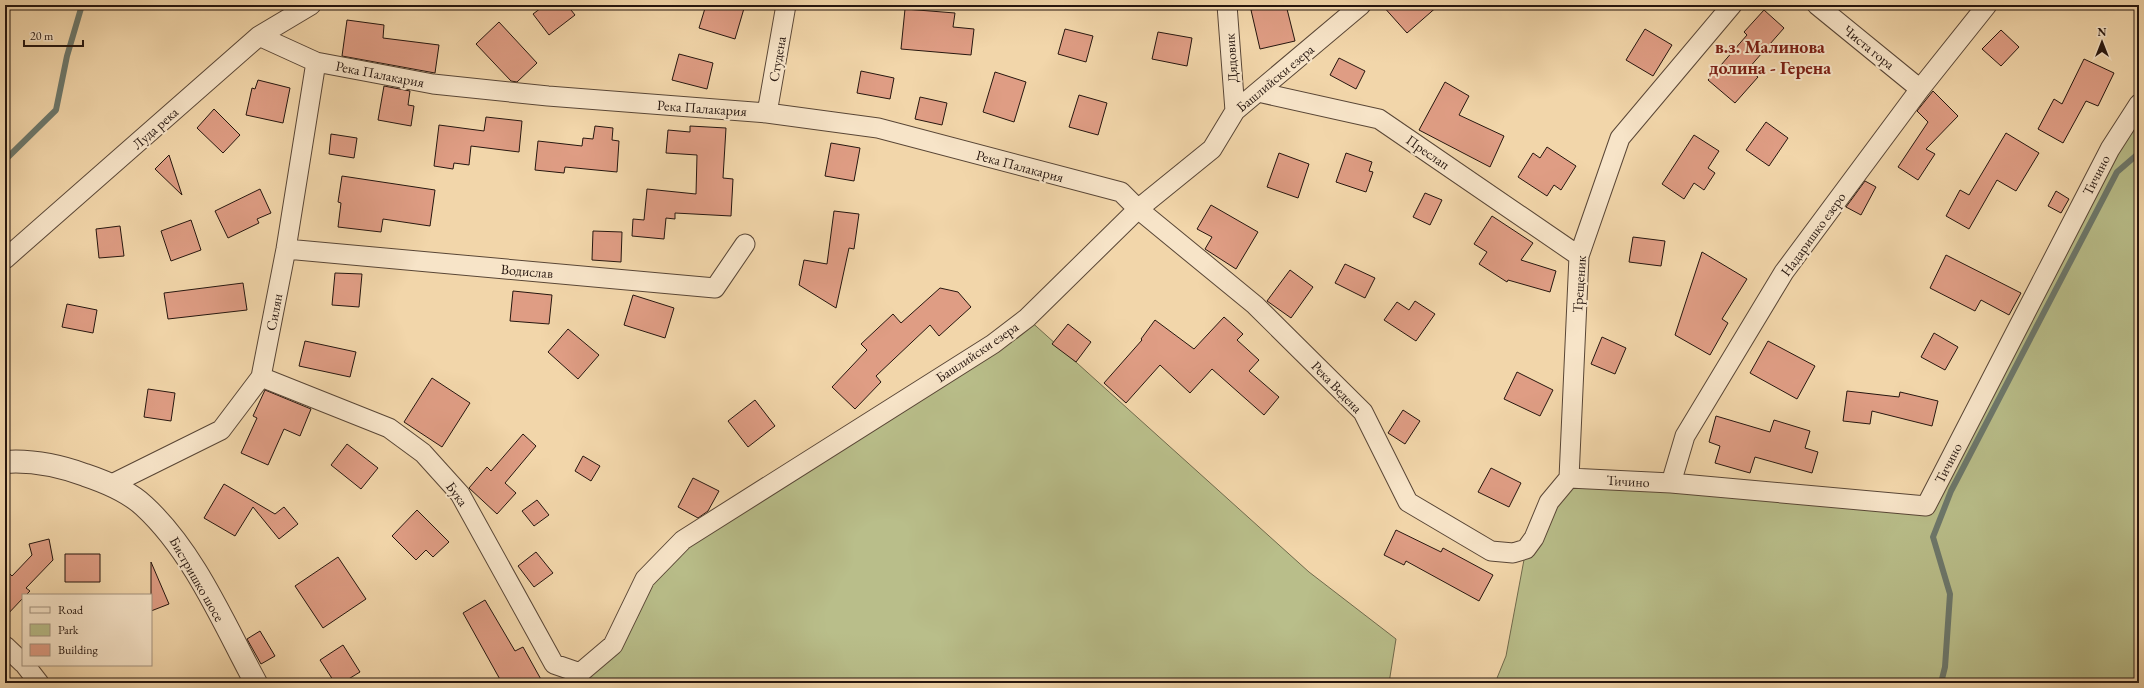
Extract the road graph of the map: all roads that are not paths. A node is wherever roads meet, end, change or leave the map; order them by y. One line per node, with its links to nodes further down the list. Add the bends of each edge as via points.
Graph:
1 (311, 5): 8 (street, Луда река)
2 (786, 5): 14 (street, Студена)
3 (1227, 5): 13 (street, Дядовик)
4 (1361, 5): 11 (street, Башлийски езера)
5 (1732, 5): 18 (street, Трещеник, via 1620,138)
6 (1817, 5): 10 (street, Чиста гора)
7 (1987, 5): 10 (street, Надаришко езеро)
8 (259, 36): 9 (street, Река Палакария); 19 (street, Луда река)
9 (316, 62): 14 (street, Река Палакария, via 433,84 548,96); 17 (street, Силян)
10 (1920, 89): 23 (street, Надаришко езеро, via 1784,272 1685,436)
11 (1258, 92): 13 (street, Башлийски езера); 18 (street, Преслап, via 1379,119)
12 (2139, 104): 23 (street, Тичино, via 2110,148 1926,506)
13 (1235, 111): 15 (street, Башлийски езера, via 1212,148)
14 (767, 113): 15 (street, Река Палакария, via 878,128 1121,192)
15 (1138, 209): 22 (street, Река Ведена, via 1255,305 1363,412 1408,502 1491,551 1513,553 1526,549 1534,538 1549,502); 27 (street, Башлийски езера, via 1027,318 993,344 683,540 645,579 613,645)
16 (746, 244): 17 (street, Водислав, via 715,288)
17 (286, 248): 20 (street, Силян)
18 (1579, 256): 22 (street, Трещеник)
19 (5, 259)
20 (262, 377): 24 (street, Силян, via 221,430); 27 (street, Бука, via 389,428 423,453 460,494 554,664)
21 (5, 462): 24 (street, Бистришко шосе, via 22,461 69,469)
22 (1569, 478): 23 (street, Тичино)
23 (1671, 483)
24 (112, 484): 28 (street, Бистришко шосе, via 143,505 170,532 188,558)
25 (5, 646): 26 (street)
26 (27, 673)
27 (580, 678)
28 (256, 683)

